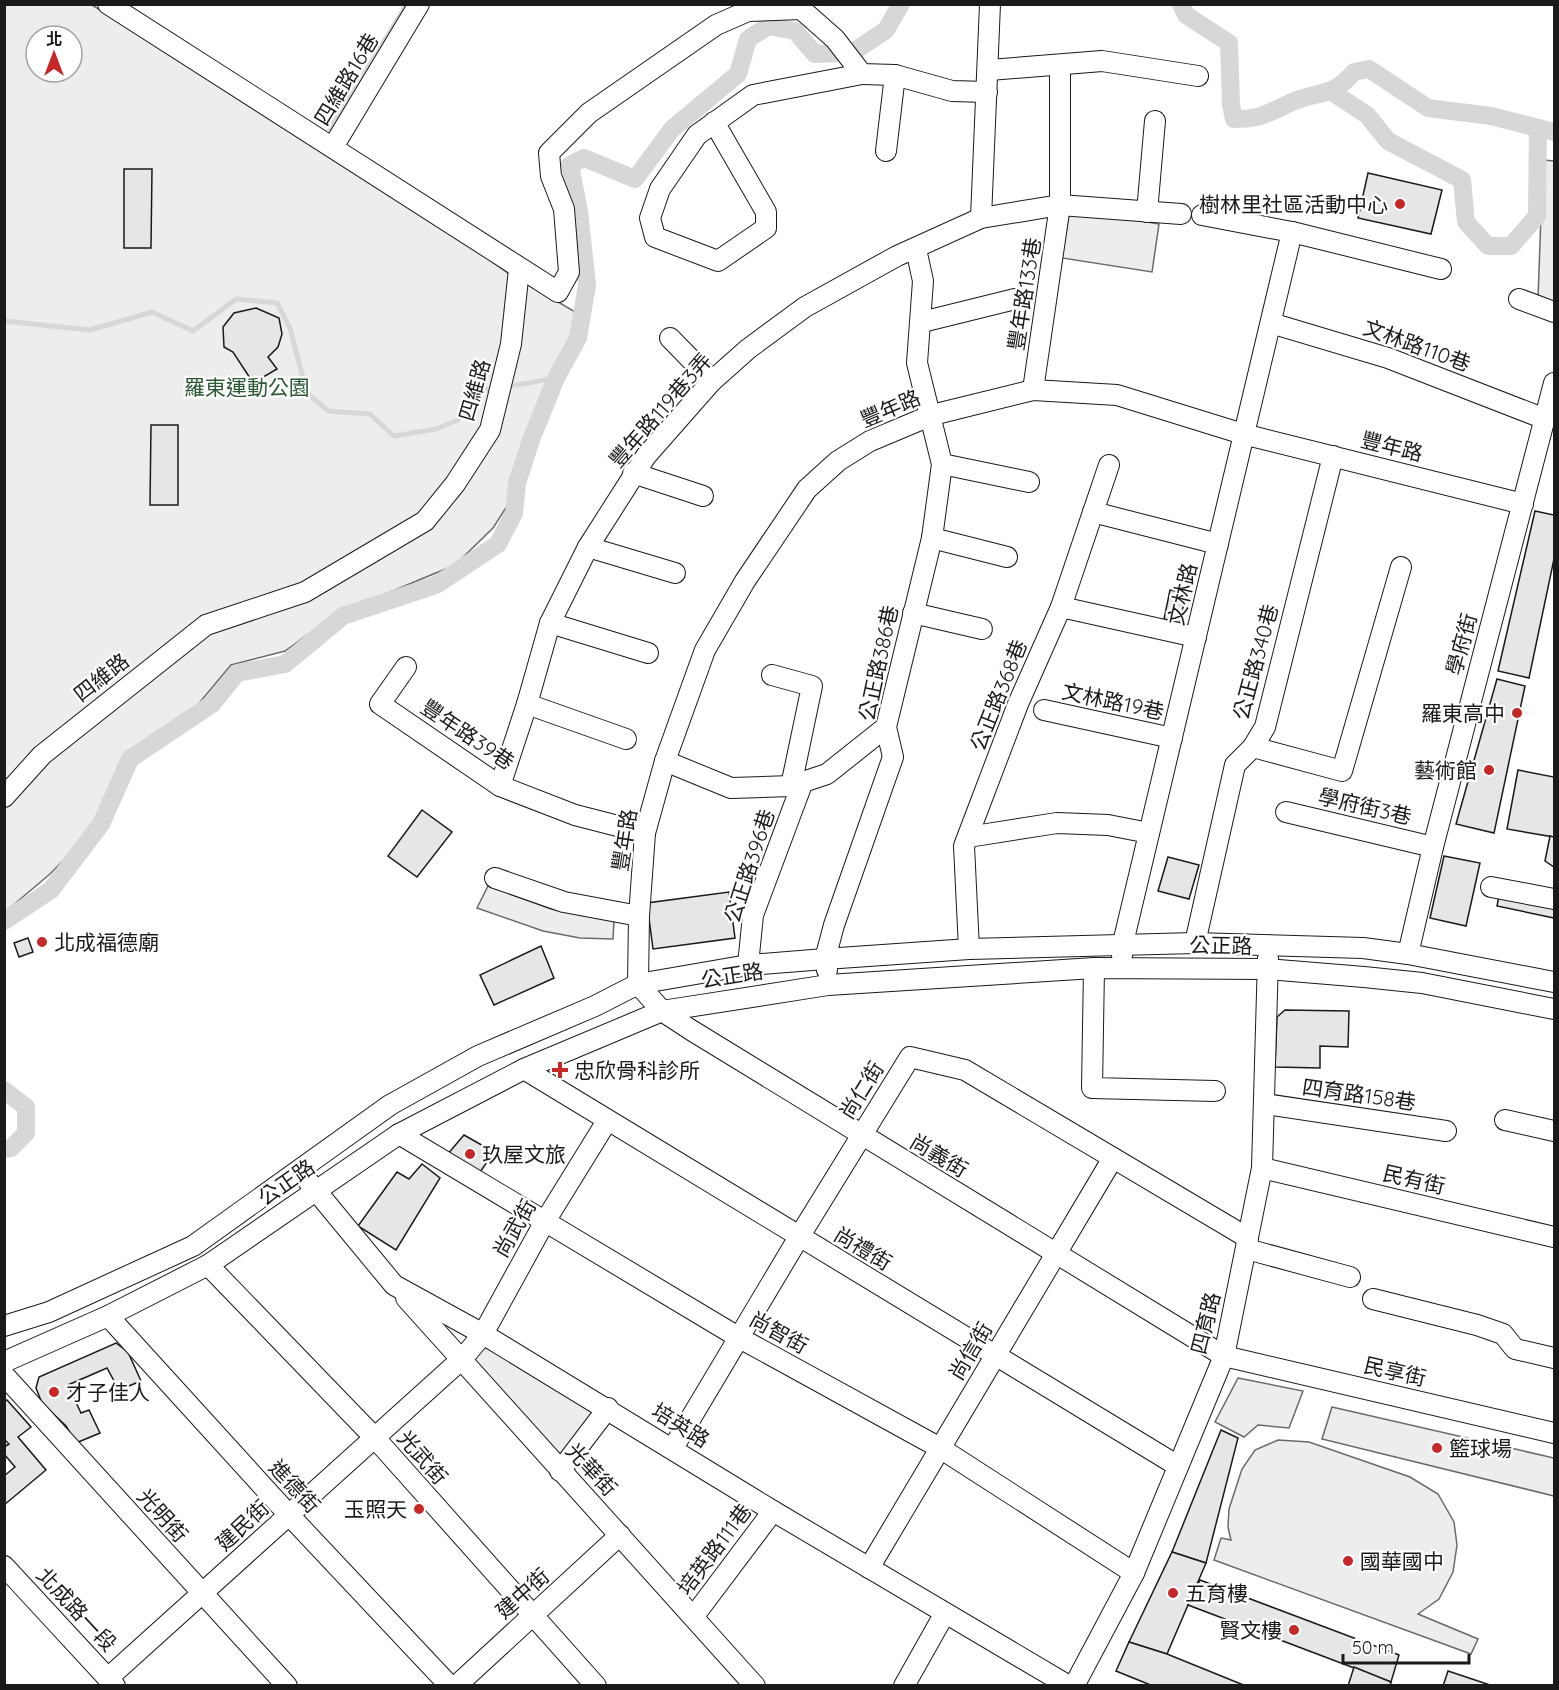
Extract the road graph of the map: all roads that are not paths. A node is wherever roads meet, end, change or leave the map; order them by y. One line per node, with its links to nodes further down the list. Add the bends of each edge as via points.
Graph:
1 (108, 4): 5 (street)
2 (419, 4): 14 (street, 四維路16巷)
3 (990, 4): 8 (street)
4 (801, 7): 7 (street); 23 (street, via 748,11 716,25 589,113 549,153 551,176 564,209 569,272 558,292)
5 (131, 10): 14 (street)
6 (1060, 64): 8 (street); 10 (street, via 1102,62); 16 (street, 豐年路133巷)
7 (860, 70): 9 (street); 13 (street, via 753,95)
8 (989, 70): 11 (street)
9 (895, 75): 11 (street, via 952,91); 15 (street)
10 (1198, 76)
11 (987, 92): 20 (street)
12 (1155, 121): 17 (street)
13 (714, 122): 13 (street, via 697,135 660,189 650,218 655,237 718,261 766,228 766,212)
14 (333, 147): 23 (street)
15 (886, 151)
16 (1060, 205): 17 (street, 豐年路119巷3弄); 20 (street, 豐年路119巷3弄); 33 (street, 豐年路133巷)
17 (1148, 212): 18 (street, 豐年路119巷3弄)
18 (1181, 214)
19 (1202, 215): 21 (street)
20 (981, 218): 22 (street, 豐年路119巷3弄)
21 (1292, 232): 24 (street); 29 (street, 文林路)
22 (916, 249): 28 (street, 公正路386巷, via 923,281); 31 (street, 豐年路119巷3弄, via 805,307 748,348)
23 (519, 269): 68 (street, 四維路, via 511,344 490,430 425,521 305,592 206,625 42,755)
24 (1441, 269)
25 (1015, 299): 28 (street)
26 (1519, 299): 27 (street)
27 (1554, 312)
28 (922, 322): 34 (street, 公正路386巷, via 917,363)
29 (1271, 323): 35 (street, 文林路110巷, via 1388,358); 36 (street, 文林路)
30 (670, 338): 31 (street)
31 (712, 381): 40 (street, 豐年路119巷3弄)
32 (1554, 383): 35 (street, 學府街)
33 (1033, 390): 34 (street, 豐年路); 36 (street, 豐年路, via 1117,394)
34 (932, 415): 38 (street, 公正路386巷); 65 (street, 豐年路, via 862,446 807,489 745,581 705,650)
35 (1545, 418): 43 (street, 學府街)
36 (1243, 434): 37 (street, 豐年路); 46 (street, 文林路)
37 (1333, 456): 43 (street, 豐年路); 64 (street, 公正路340巷, via 1265,727)
38 (942, 464): 41 (street); 45 (street, 公正路386巷)
39 (1109, 465): 44 (street, 公正路368巷)
40 (633, 473): 42 (street); 47 (street, 豐年路119巷3弄)
41 (1029, 482)
42 (703, 496)
43 (1523, 504): 73 (street, 學府街)
44 (1094, 512): 46 (street); 51 (street, 公正路368巷)
45 (932, 538): 48 (street); 52 (street, 公正路386巷)
46 (1218, 544): 55 (street, 文林路)
47 (588, 547): 50 (street); 53 (street, 豐年路119巷3弄)
48 (1007, 557)
49 (1401, 567): 64 (street, via 1342,771)
50 (675, 573)
51 (1061, 607): 55 (street); 72 (street, 公正路368巷, via 1018,704)
52 (913, 613): 54 (street); 61 (street, 公正路386巷)
53 (549, 623): 56 (street); 59 (street, 豐年路119巷3弄)
54 (982, 629)
55 (1196, 637): 62 (street, 文林路)
56 (648, 653)
57 (406, 667): 67 (street, 豐年路39巷, via 380,704)
58 (771, 675): 66 (street, 公正路396巷, via 812,686)
59 (527, 704): 63 (street); 67 (street, 豐年路119巷3弄)
60 (1044, 710): 62 (street, 文林路19巷)
61 (886, 727): 66 (street, via 827,774); 83 (street, 公正路386巷, via 893,757)
62 (1172, 738): 71 (street, 文林路)
63 (626, 739)
64 (1253, 747): 79 (street, 公正路340巷, via 1235,765)
65 (665, 761): 66 (street, via 731,788); 70 (street, 豐年路)
66 (797, 785): 84 (street, 公正路396巷, via 753,915)
67 (500, 786): 70 (street, 豐年路39巷, via 575,815)
68 (4, 797)
69 (1286, 812): 73 (street, 學府街3巷)
70 (645, 832): 77 (street, 豐年路)
71 (1149, 833): 72 (street, via 1108,825 1057,823); 78 (street, 文林路)
72 (968, 837): 81 (street, 公正路368巷, via 964,846)
73 (1433, 847): 82 (street, 學府街)
74 (495, 878): 77 (street, via 564,902)
75 (1491, 887): 76 (street)
76 (1554, 899)
77 (639, 916): 89 (street, 豐年路)
78 (1123, 943): 79 (street, 公正路); 81 (street, 公正路); 86 (street, 文林路)
79 (1195, 943): 80 (street, 公正路)
80 (1269, 944): 82 (street, 公正路); 87 (street, 四育路)
81 (969, 949): 83 (street, 公正路)
82 (1408, 954): 88 (street, 公正路)
83 (825, 959): 84 (street, 公正路); 90 (street, 公正路386巷)
84 (748, 965): 89 (street, 公正路)
85 (1094, 968): 86 (street, 公正路); 90 (street, 公正路); 94 (street, via 1092,1088)
86 (1122, 968): 87 (street, 公正路)
87 (1268, 969): 91 (street, 公正路, via 1422,983); 95 (street, 四育路)
88 (1554, 982)
89 (638, 984): 92 (street, 尚義街); 104 (street, 公正路, via 458,1067 390,1105)
90 (828, 985): 92 (street, 公正路)
91 (1554, 1009)
92 (662, 1011): 93 (street, 公正路); 101 (street, 尚義街)
93 (524, 1069): 97 (street, 尚禮街); 100 (street, 公正路)
94 (1215, 1091)
95 (1265, 1104): 98 (street, 四育路158巷); 103 (street, 四育路)
96 (1505, 1120): 99 (street)
97 (607, 1121): 106 (street, 尚武街); 107 (street, 尚禮街)
98 (1446, 1131)
99 (1554, 1131)
100 (399, 1134): 105 (street, 公正路); 106 (street, 尚智街)
101 (861, 1135): 102 (street, 尚仁街, via 910,1057 965,1070); 107 (street, 尚仁街); 110 (street, 尚義街)
102 (1113, 1158): 109 (street, 尚仁街); 110 (street, 尚信街)
103 (1262, 1168): 108 (street, 民有街); 109 (street, 四育路)
104 (297, 1171): 105 (street, 培英路); 116 (street, 公正路, via 193,1246 49,1312)
105 (316, 1190): 111 (street, 公正路); 113 (street, 培英路)
106 (544, 1223): 117 (street, 尚武街); 118 (street, 尚智街)
107 (799, 1237): 118 (street, 尚仁街); 119 (street, 尚禮街)
108 (1554, 1237)
109 (1247, 1243): 112 (street, 尚仁街); 120 (street, 四育路)
110 (1056, 1254): 119 (street, 尚信街); 120 (street, 尚義街)
111 (208, 1265): 115 (street, 公正路); 127 (street, 光武街)
112 (1350, 1277)
113 (394, 1285): 117 (street, 培英路); 121 (street, 光華街)
114 (1373, 1299): 122 (street, via 1477,1325 1503,1334 1515,1349)
115 (108, 1316): 123 (street, 公正路); 133 (street, 進德街)
116 (4, 1326)
117 (483, 1334): 121 (street, 尚武街); 125 (street, 培英路)
118 (738, 1337): 128 (street, 尚仁街); 129 (street, 尚智街)
119 (995, 1356): 129 (street, 尚信街); 130 (street, 尚禮街)
120 (1224, 1356): 126 (street, 民享街); 130 (street, 四育路)
121 (463, 1358): 127 (street, 建民街); 131 (street, 光華街)
122 (1554, 1358)
123 (4, 1362)
124 (4, 1375): 138 (street, 光明街)
125 (608, 1408): 128 (street, 培英路); 131 (street)
126 (1554, 1433)
127 (375, 1438): 133 (street, 建民街); 140 (street, 光武街)
128 (673, 1448): 132 (street, 培英路)
129 (940, 1448): 136 (street, 尚信街); 137 (street, 尚智街)
130 (1178, 1466): 137 (street, 四育路)
131 (560, 1471): 134 (street, 光華街)
132 (773, 1512): 136 (street, 培英路); 141 (street, 培英路111巷)
133 (288, 1515): 138 (street, 建民街); 144 (street, 進德街)
134 (620, 1535): 140 (street, 建中街); 141 (street, 光華街)
135 (4, 1566): 142 (street, 北成路一段)
136 (869, 1568): 139 (street, 培英路)
137 (1134, 1573): 150 (street, 四育路)
138 (203, 1594): 142 (street, 建民街); 143 (street, 光明街)
139 (945, 1613): 148 (street); 149 (street, 培英路)
140 (532, 1616): 145 (street, 建中街); 146 (street, 光武街)
141 (694, 1616): 147 (street, 光華街)
142 (111, 1682)
143 (287, 1686)
144 (450, 1686)
145 (456, 1686)
146 (596, 1686)
147 (755, 1686)
148 (904, 1686)
149 (1069, 1686)
150 (1074, 1686)

